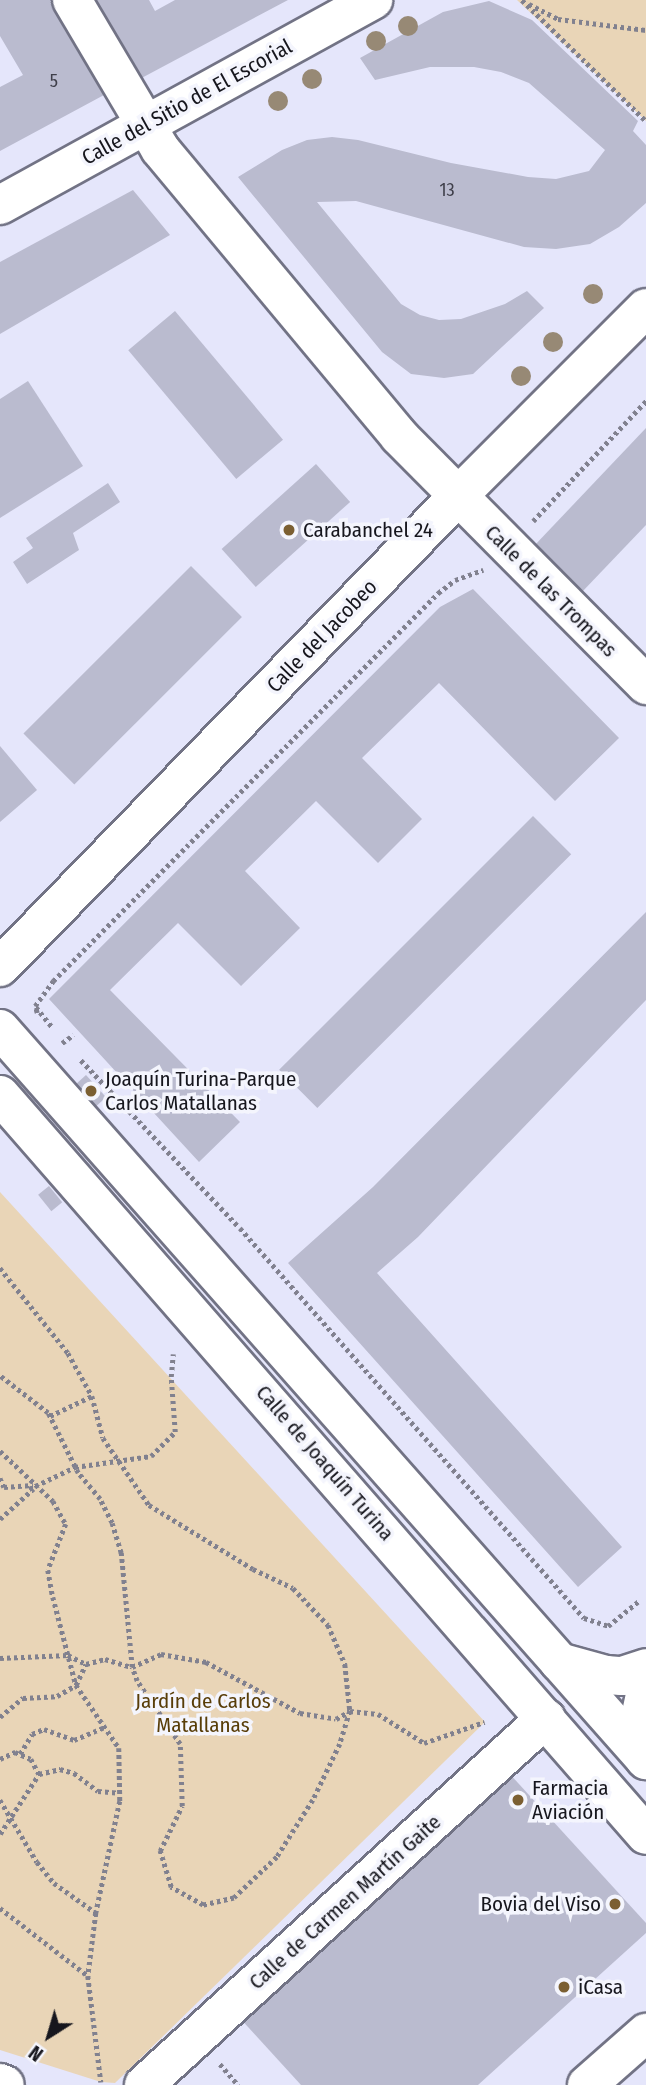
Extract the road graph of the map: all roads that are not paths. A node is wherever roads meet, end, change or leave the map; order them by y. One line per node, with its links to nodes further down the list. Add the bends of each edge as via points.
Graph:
1 (72, 0): 3 (street, Calle de las Trompas)
2 (373, 0): 3 (street, Calle del Sitio de El Escorial)
3 (145, 126): 4 (street, Calle del Sitio de El Escorial); 6 (street, Calle de las Trompas, via 390,425)
4 (0, 205)
5 (646, 307): 6 (street, Calle del Jacobeo)
6 (457, 496): 7 (street, Calle de las Trompas); 8 (street, Calle del Jacobeo)
7 (646, 685)
8 (0, 967)
9 (0, 1029): 11 (street, Calle de Joaquín Turina)
10 (0, 1094): 14 (street, Calle de Joaquín Turina)
11 (559, 1662): 12 (street, via 606,1675 622,1676); 15 (street, Calle de Joaquín Turina)
12 (646, 1668)
13 (646, 1691): 15 (street, via 639,1723)
14 (547, 1718): 16 (street, Calle de Joaquín Turina); 18 (street, Calle de Carmen Martín Gaite)
15 (645, 1760)
16 (646, 1835)
17 (646, 2033): 19 (street)
18 (144, 2085)
19 (587, 2085)

